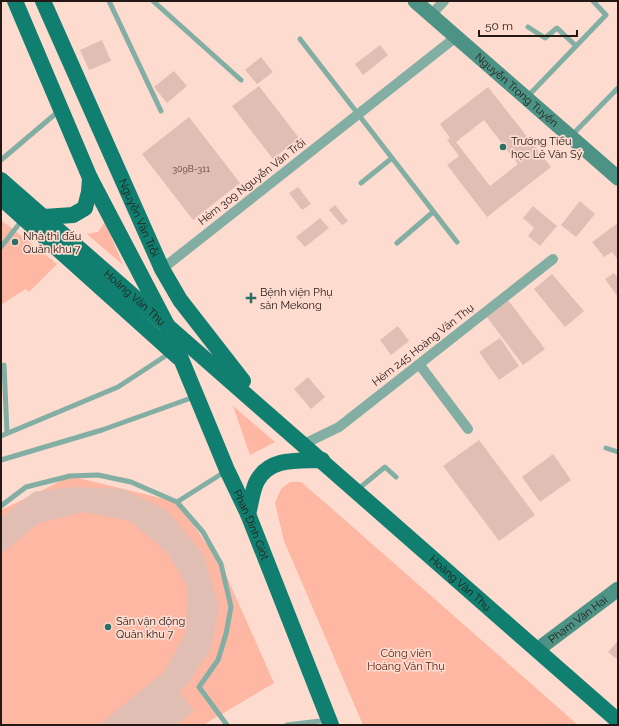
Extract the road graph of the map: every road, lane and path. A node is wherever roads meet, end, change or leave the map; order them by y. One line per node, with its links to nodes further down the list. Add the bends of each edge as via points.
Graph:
1 (15, 1): 16 (main road, Nguyễn Văn Trỗi)
2 (43, 1): 33 (main road, Nguyễn Văn Trỗi)
3 (109, 1): 17 (lane)
4 (153, 1): 13 (lane)
5 (415, 1): 8 (street, Nguyễn Trọng Tuyển)
6 (444, 1): 8 (street)
7 (593, 1): 12 (lane, via 606,15)
8 (431, 15): 10 (street, Nguyễn Trọng Tuyển)
9 (528, 27): 12 (lane, via 545,38 557,28)
10 (456, 37): 15 (street, Nguyễn Trọng Tuyển); 18 (street, Hẻm 309 Nguyễn Văn Trỗi)
11 (300, 39): 18 (lane)
12 (576, 46): 15 (lane)
13 (241, 80)
14 (618, 88): 19 (lane)
15 (526, 98): 19 (street, Nguyễn Trọng Tuyển)
16 (61, 110): 21 (lane); 22 (main road, Nguyễn Văn Trỗi)
17 (161, 112)
18 (358, 114): 20 (lane); 33 (street, Hẻm 309 Nguyễn Văn Trỗi)
19 (570, 136): 23 (street, Nguyễn Trọng Tuyển)
20 (392, 158): 25 (lane); 27 (lane)
21 (1, 160)
22 (90, 178): 28 (main road, via 85,208 73,215); 34 (main road, Nguyễn Văn Trỗi)
23 (618, 178)
24 (1, 180): 28 (main road, Hoàng Văn Thụ)
25 (361, 184)
26 (1, 198): 28 (main road, Hoàng Văn Thụ)
27 (434, 212): 29 (lane); 30 (lane)
28 (33, 214): 31 (lane); 34 (main road, Hoàng Văn Thụ); 35 (main road, Hoàng Văn Thụ)
29 (457, 242)
30 (397, 243)
31 (1, 247)
32 (553, 259): 36 (street, Hẻm 245 Hoàng Văn Thụ)
33 (162, 269): 39 (main road, Nguyễn Văn Trỗi, via 180,300)
34 (167, 325): 35 (main road, Phan Đình Giót); 39 (main road, Hoàng Văn Thụ)
35 (177, 356): 38 (main road, Phan Đình Giót); 41 (lane, via 118,387)
36 (419, 364): 40 (street); 43 (street, Hẻm 245 Hoàng Văn Thụ, via 339,427)
37 (4, 365): 41 (lane)
38 (198, 396): 46 (lane, via 102,430); 48 (main road, Phan Đình Giót)
39 (269, 414): 43 (main road, Hoàng Văn Thụ)
40 (468, 429)
41 (7, 433): 42 (lane)
42 (1, 436)
43 (304, 444): 47 (main road, Hoàng Văn Thụ)
44 (606, 448): 45 (lane)
45 (618, 452)
46 (1, 460)
47 (322, 460): 50 (main road, Hoàng Văn Thụ); 53 (main road, via 280,461 267,469 256,481)
48 (227, 470): 51 (lane); 53 (main road, Phan Đình Giót)
49 (396, 477): 50 (lane, via 384,467)
50 (356, 491): 55 (main road, Hoàng Văn Thụ)
51 (178, 502): 52 (lane, via 131,482 98,475 70,476 26,487); 58 (lane, via 203,532 221,564 231,607 218,660 199,687)
52 (1, 506)
53 (248, 514): 57 (main road, Phan Đình Giót)
54 (618, 589): 55 (street, Phạm Văn Hai)
55 (537, 650): 56 (main road, Hoàng Văn Thụ)
56 (618, 721)
57 (330, 723): 59 (lane)
58 (227, 725)
59 (287, 725)

